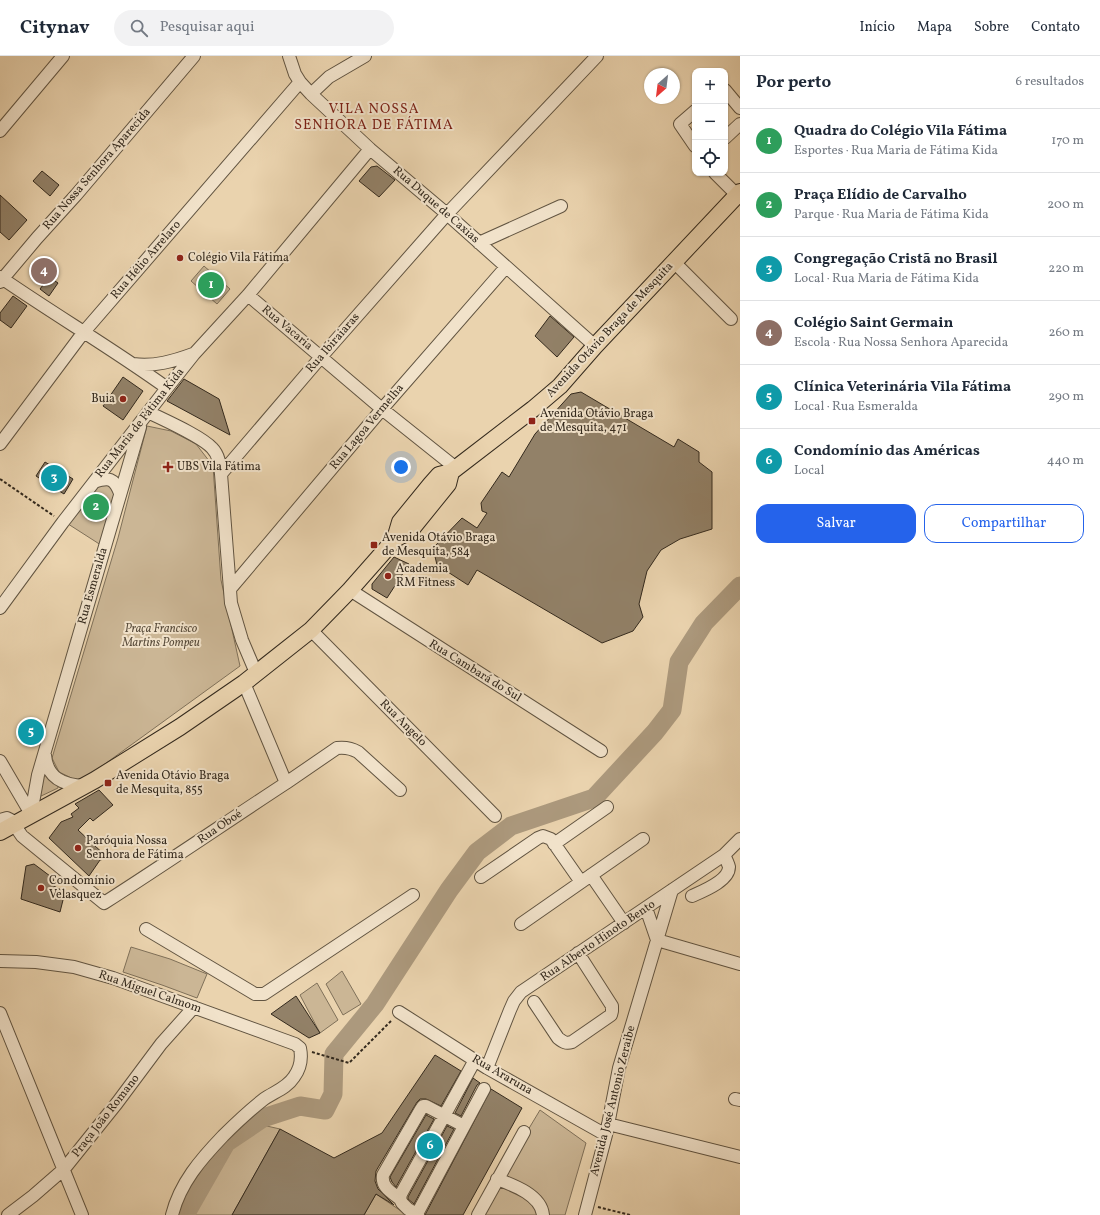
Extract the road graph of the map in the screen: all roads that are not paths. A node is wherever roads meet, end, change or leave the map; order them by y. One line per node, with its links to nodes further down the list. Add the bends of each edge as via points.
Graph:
1 (63, 56): 12 (street)
2 (194, 56): 23 (street, Rua Nossa Senhora Aparecida)
3 (289, 56): 6 (street, Rua Duque de Caxias)
4 (365, 56): 7 (street, via 329,77)
5 (597, 56): 19 (street, Rua Ibiraiaras)
6 (300, 82): 7 (street, Rua Duque de Caxias); 26 (street, Rua Hélio Arrelaro)
7 (311, 94): 15 (street, Rua Duque de Caxias)
8 (728, 94): 9 (street)
9 (740, 108)
10 (692, 114): 14 (street, via 680,124)
11 (740, 124): 13 (street)
12 (0, 131)
13 (728, 135)
14 (692, 142)
15 (370, 149): 19 (street, Rua Duque de Caxias); 24 (street, Rua Maria de Fátima Kida)
16 (718, 176): 17 (street)
17 (738, 194): 21 (main road, Avenida Otávio Braga de Mesquita)
18 (561, 206): 20 (street)
19 (447, 214): 20 (street, Rua Duque de Caxias); 29 (street, Rua Ibiraiaras)
20 (479, 243): 22 (street, Rua Duque de Caxias)
21 (674, 262): 25 (street); 27 (main road, Avenida Otávio Braga de Mesquita)
22 (506, 267): 27 (street, Rua Duque de Caxias); 32 (street, Rua Lagoa Vermelha)
23 (1, 279): 26 (street)
24 (248, 295): 28 (street, Rua Maria de Fátima Kida); 29 (street, Rua Vacaria)
25 (731, 319)
26 (83, 333): 30 (street); 34 (street, Rua Hélio Arrelaro)
27 (595, 346): 35 (main road, Avenida Otávio Braga de Mesquita, via 560,386)
28 (194, 354): 30 (street, Rua Maria de Fátima Kida, via 160,364); 31 (street, Rua Maria de Fátima Kida)
29 (321, 357): 32 (street, Rua Vacaria); 36 (street, Rua Ibiraiaras)
30 (133, 364): 31 (street)
31 (167, 388): 33 (street, Rua Maria de Fátima Kida)
32 (382, 409): 35 (street, Rua Vacaria); 39 (street, Rua Lagoa Vermelha)
33 (145, 416): 36 (street, via 204,441 213,449 219,461); 37 (street, Rua Maria de Fátima Kida); 38 (street, Rua Esmeralda)
34 (0, 444)
35 (453, 470): 40 (main road, Avenida Otávio Braga de Mesquita, via 439,475 431,484 400,522 395,539)
36 (221, 474): 39 (street)
37 (94, 482): 38 (street, via 103,479 114,482); 41 (street, Rua Maria de Fátima Kida)
38 (120, 493): 45 (street, Rua Esmeralda)
39 (231, 588): 43 (street, via 231,603)
40 (350, 590): 42 (main road, Avenida Otávio Braga de Mesquita); 44 (street, Rua Cambará do Sul)
41 (0, 608)
42 (311, 630): 43 (main road, Avenida Otávio Braga de Mesquita); 54 (street, Rua Angelo)
43 (250, 678): 49 (street); 50 (main road, Avenida Otávio Braga de Mesquita, via 180,727)
44 (601, 751)
45 (45, 752): 48 (street, Rua Esmeralda); 50 (street, via 46,766 55,777 63,783)
46 (0, 761): 47 (street)
47 (8, 774): 48 (street, via 23,784 28,784); 53 (street)
48 (38, 775): 53 (street, Rua Esmeralda)
49 (286, 783): 51 (street, via 337,748 344,747 358,752); 55 (street, Rua Oboé, via 104,903)
50 (84, 786): 53 (main road, Avenida Otávio Braga de Mesquita)
51 (400, 790)
52 (608, 807): 59 (street)
53 (31, 814): 55 (main road, Avenida Otávio Braga de Mesquita)
54 (495, 816)
55 (7, 822): 56 (main road, Avenida Otávio Braga de Mesquita)
56 (0, 832)
57 (643, 839): 62 (street)
58 (740, 839): 60 (street, Rua Alberto Hinoto Bento)
59 (554, 844): 61 (street, via 551,839 542,836); 62 (street)
60 (724, 855): 63 (street, Rua Alberto Hinoto Bento); 65 (street, via 729,868 726,876)
61 (481, 877)
62 (586, 878): 67 (street); 68 (street)
63 (672, 890): 66 (street, Rua Alberto Hinoto Bento); 70 (street, Avenida José Antonio Zeraibe)
64 (413, 895): 69 (street, via 264,994 255,994)
65 (692, 896)
66 (646, 908): 67 (street, Rua Alberto Hinoto Bento); 70 (street)
67 (624, 923): 71 (street, Rua Alberto Hinoto Bento)
68 (520, 924)
69 (146, 928)
70 (657, 940): 73 (street); 83 (street, Avenida José Antonio Zeraibe, via 619,1068)
71 (578, 953): 74 (street, via 612,1006 611,1015 572,1042 562,1042); 79 (street, Rua Alberto Hinoto Bento, via 517,997)
72 (0, 961): 75 (street, Rua Miguel Calmom, via 74,967)
73 (740, 964)
74 (534, 1002)
75 (194, 1007): 86 (street, Praça João Romano, via 161,1044); 92 (street, Rua Miguel Calmom, via 295,1044 300,1048 301,1059 293,1078 286,1085 239,1120 209,1150 191,1172 179,1194)
76 (0, 1012): 86 (street)
77 (399, 1012): 78 (street, Rua Araruna)
78 (475, 1060): 79 (street, Rua Araruna); 81 (street)
79 (487, 1068): 83 (street, Rua Araruna)
80 (484, 1089): 82 (street)
81 (444, 1116): 82 (street); 88 (street); 88 (street, via 430,1107 423,1106 383,1175 384,1186)
82 (464, 1126): 93 (street)
83 (607, 1129): 85 (street, Rua Araruna); 89 (street, Avenida José Antonio Zeraibe)
84 (524, 1132): 87 (street)
85 (740, 1157)
86 (64, 1169): 90 (street, Praça João Romano); 91 (street)
87 (497, 1179): 94 (street); 95 (street, via 518,1186 534,1199)
88 (400, 1199): 93 (street)
89 (586, 1210)
90 (8, 1215)
91 (82, 1215)
92 (172, 1215)
93 (417, 1215)
94 (478, 1215)
95 (543, 1215)

